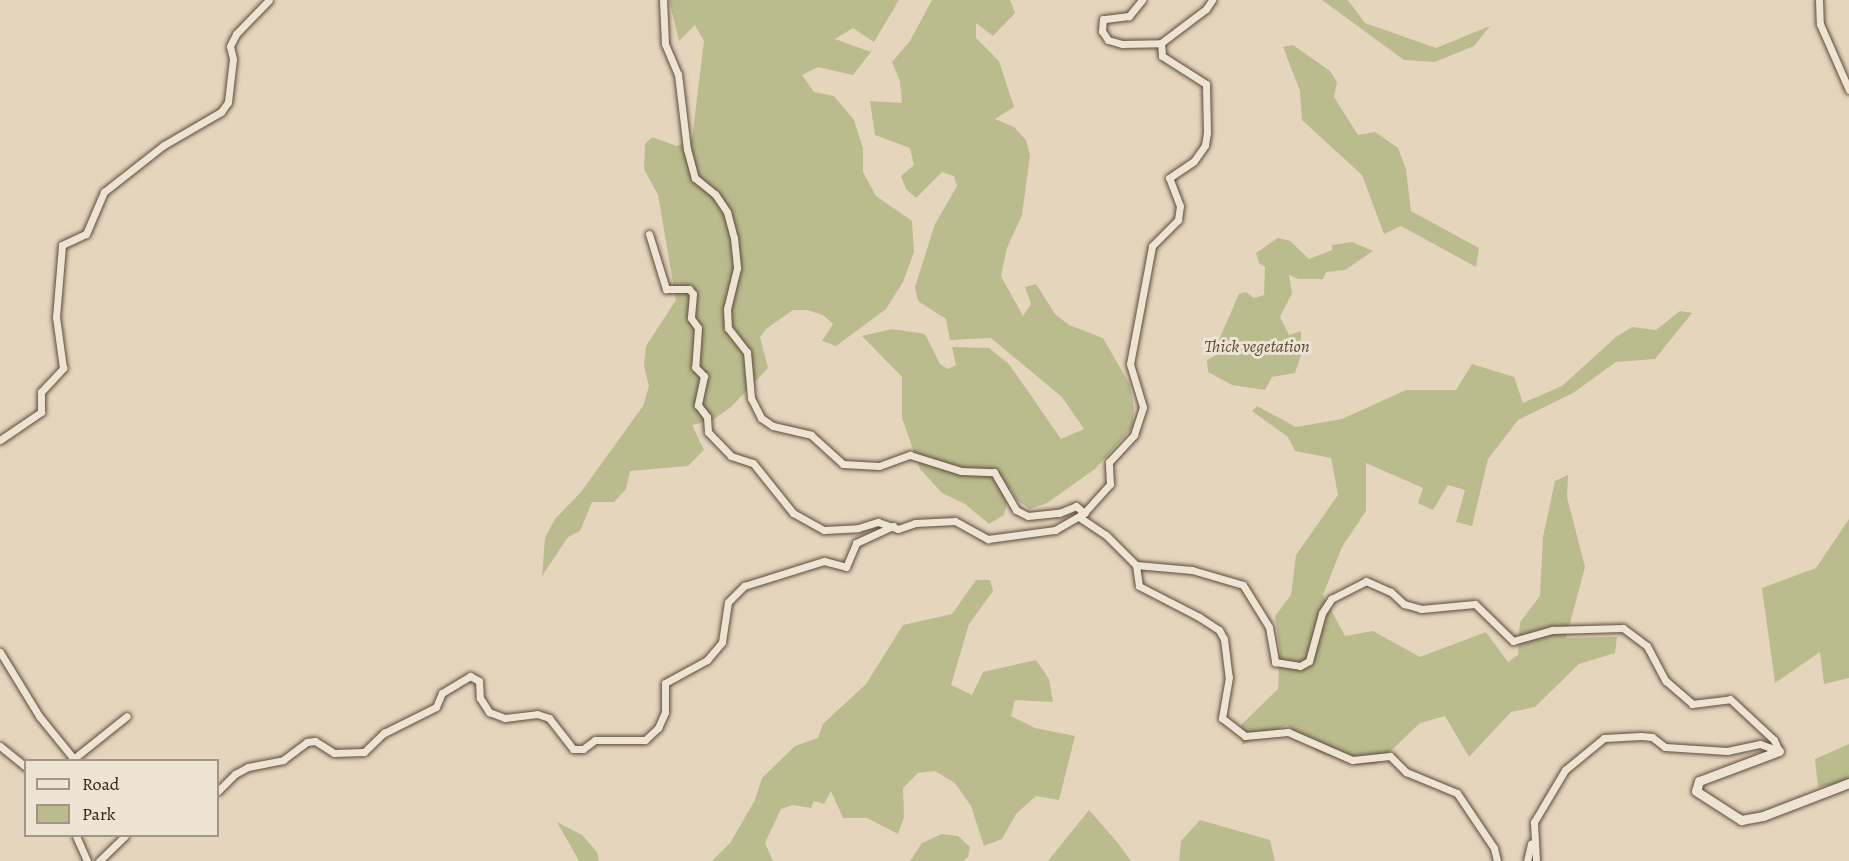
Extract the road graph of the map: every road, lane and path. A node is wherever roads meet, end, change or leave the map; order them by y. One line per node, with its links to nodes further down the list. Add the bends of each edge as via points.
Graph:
1 (268, 0): 9 (street, via 236,33 230,46 234,59 228,102 221,112 164,145 104,192 86,234 62,245 56,316 63,368 41,392 41,412)
2 (663, 0): 10 (street, via 665,44 678,75 687,149 695,178 715,194 727,212 734,238 736,268 727,309 728,328 747,352 751,398 761,418 773,426 811,435 843,464 879,466 910,455 961,471 994,472 1016,510 1028,516 1059,513 1076,506)
3 (1142, 0): 6 (street, via 1129,16 1104,19 1102,31 1108,40 1122,44)
4 (1212, 0): 6 (street, via 1206,9)
5 (1819, 0): 7 (street, via 1820,24)
6 (1161, 43): 10 (street, via 1162,56 1206,84 1205,145 1187,168 1177,170 1169,178 1180,206 1178,219 1152,246 1130,364 1143,407 1134,435 1109,462 1110,484)
7 (1849, 90)
8 (649, 234): 11 (street, via 666,289 690,289 693,294 689,304 698,328 695,367 704,375 698,405 707,417 708,432 714,442 731,456 753,462 793,513 804,521 825,530 878,522)
9 (0, 440)
10 (1084, 513): 11 (street, via 1055,530 988,539 956,521); 12 (street)
11 (893, 526): 21 (street, via 856,543 846,567 824,561 744,586 728,602 722,642 707,660 665,683 664,712 658,728 645,740 601,739 583,749 573,748 549,718 537,714 505,718 489,712 480,698 479,681 470,676 442,693 436,707 384,733 364,752 334,753 315,741 307,742 283,760 248,767)
12 (1136, 565): 16 (street, via 1192,570 1243,585 1269,627 1271,657 1275,662 1300,666 1312,657 1322,613 1331,599 1366,581 1420,609 1475,604 1513,641 1552,630 1623,628 1647,646 1666,681 1692,704 1730,699 1774,740); 27 (street, via 1139,586 1219,630 1224,639 1228,677 1222,718 1245,736 1288,732 1352,760 1390,756 1407,772 1457,793 1494,848)
13 (0, 651): 17 (street, via 39,716)
14 (127, 716): 18 (street)
15 (0, 746): 19 (street)
16 (1779, 751): 20 (street, via 1699,781 1696,791 1740,820 1763,816); 24 (street, via 1760,744 1727,751 1665,747 1652,737 1604,738 1565,770 1534,822)
17 (72, 759)
18 (74, 759)
19 (24, 765)
20 (1849, 783)
21 (219, 790)
22 (76, 837): 25 (street)
23 (124, 837): 26 (street)
24 (1533, 838): 28 (street); 29 (street)
25 (87, 861)
26 (99, 861)
27 (1497, 861)
28 (1527, 861)
29 (1536, 861)

